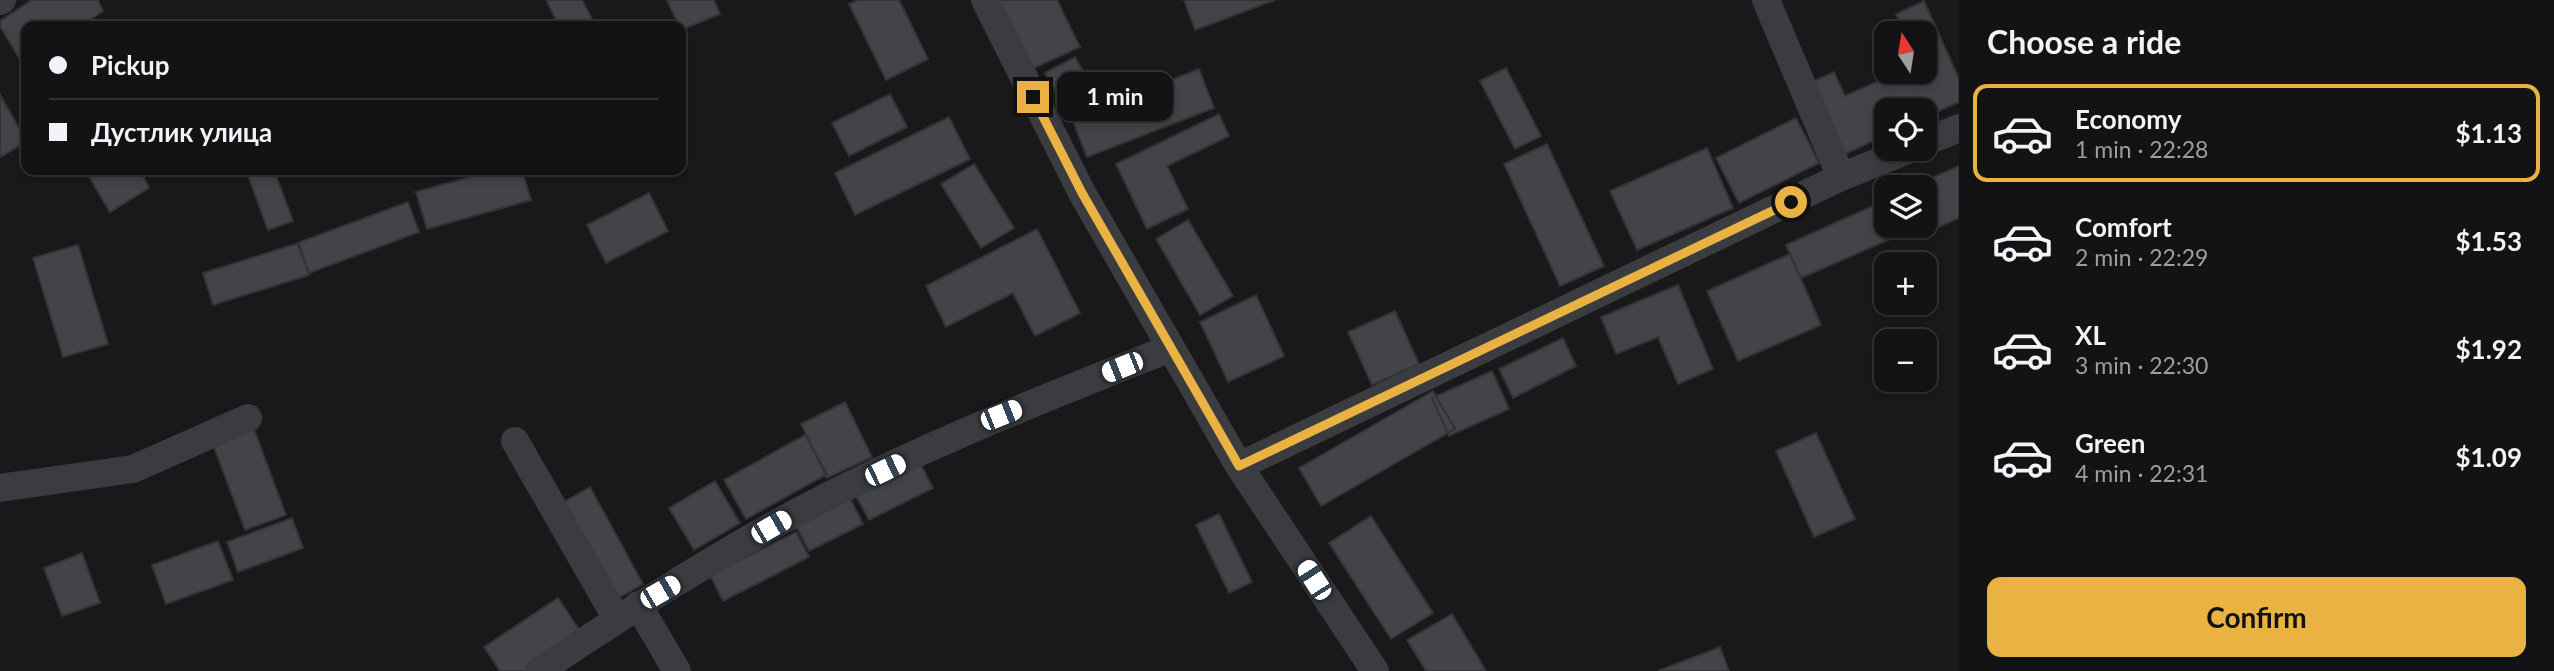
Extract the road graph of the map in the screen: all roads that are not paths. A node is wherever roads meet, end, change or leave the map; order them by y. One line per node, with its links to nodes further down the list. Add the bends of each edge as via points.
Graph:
1 (985, 0): 7 (street, via 1082,193)
2 (1766, 0): 6 (street)
3 (1959, 128): 4 (street)
4 (1937, 137)
5 (1880, 161): 6 (street)
6 (1841, 177): 10 (street)
7 (1171, 348): 10 (street); 12 (street, via 977,425 793,515)
8 (248, 418): 11 (street, via 133,469)
9 (515, 441): 12 (street)
10 (1239, 466): 15 (street)
11 (0, 488)
12 (628, 612): 13 (street); 14 (street)
13 (539, 671)
14 (677, 671)
15 (1375, 671)

